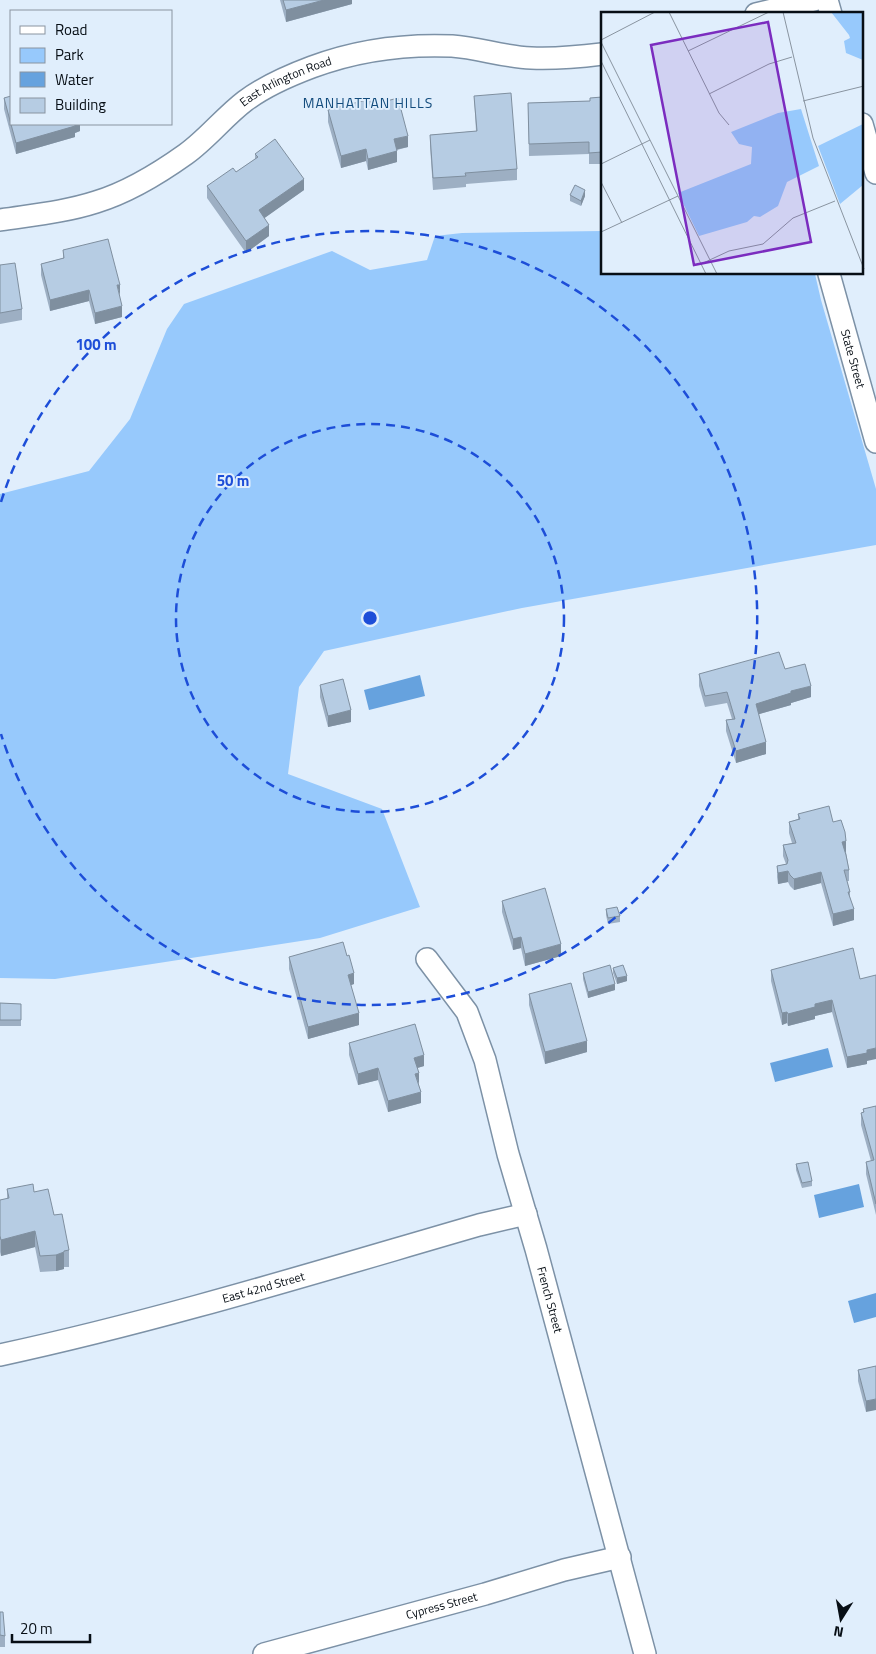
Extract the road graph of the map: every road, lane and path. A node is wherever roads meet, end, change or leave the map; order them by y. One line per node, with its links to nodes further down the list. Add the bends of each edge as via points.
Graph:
1 (814, 0): 2 (street)
2 (765, 12)
3 (601, 54): 6 (street, East Arlington Road, via 530,58 454,46 422,46 384,48 346,56 276,82 245,101 187,154 131,189 88,204)
4 (864, 131): 5 (street)
5 (876, 173)
6 (0, 220)
7 (829, 275): 8 (street, State Street)
8 (876, 442)
9 (427, 959): 10 (street, French Street, via 467,1012 485,1060)
10 (526, 1214): 11 (street, East 42nd Street, via 179,1312); 12 (street, French Street)
11 (0, 1356)
12 (620, 1557): 13 (street, Cypress Street); 14 (street, French Street)
13 (264, 1654)
14 (645, 1654)

